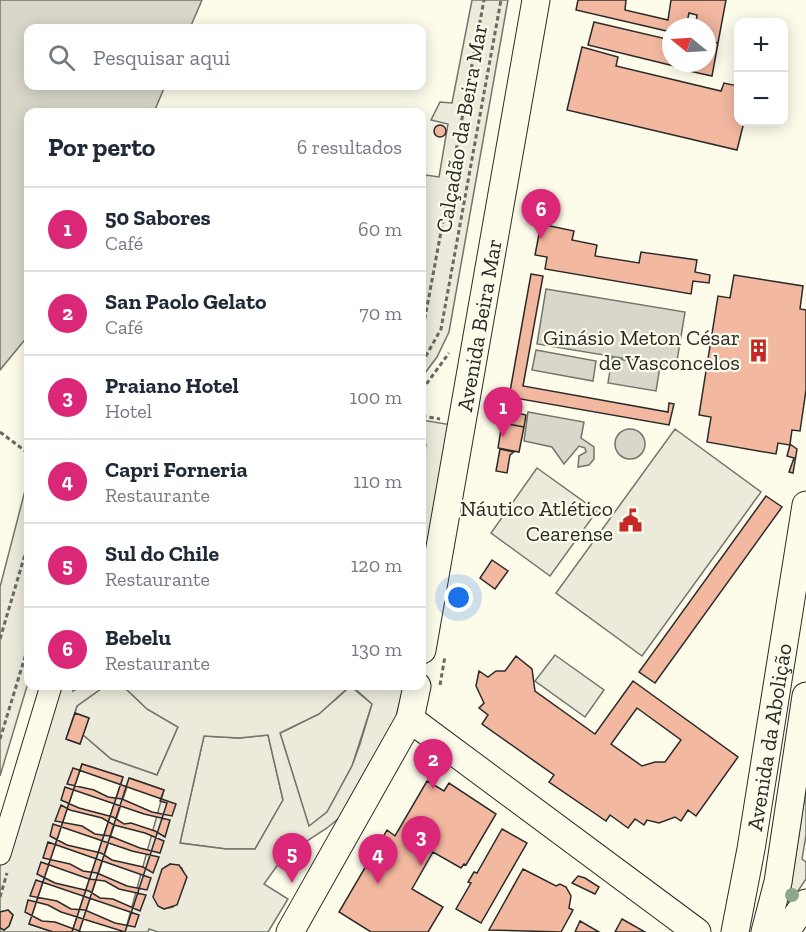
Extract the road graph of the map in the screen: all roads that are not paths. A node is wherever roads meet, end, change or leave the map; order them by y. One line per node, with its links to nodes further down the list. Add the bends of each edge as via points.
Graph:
1 (536, 0): 3 (main road, Avenida Beira Mar)
2 (806, 505): 12 (main road, Avenida da Abolição)
3 (434, 649)
4 (50, 690): 8 (lane)
5 (428, 690): 7 (main road)
6 (806, 696): 13 (main road, Avenida da Abolição, via 778,882)
7 (410, 719): 10 (main road); 11 (main road)
8 (0, 854)
9 (806, 903): 14 (main road)
10 (290, 932)
11 (697, 932)
12 (735, 932)
13 (765, 932)
14 (785, 932)

